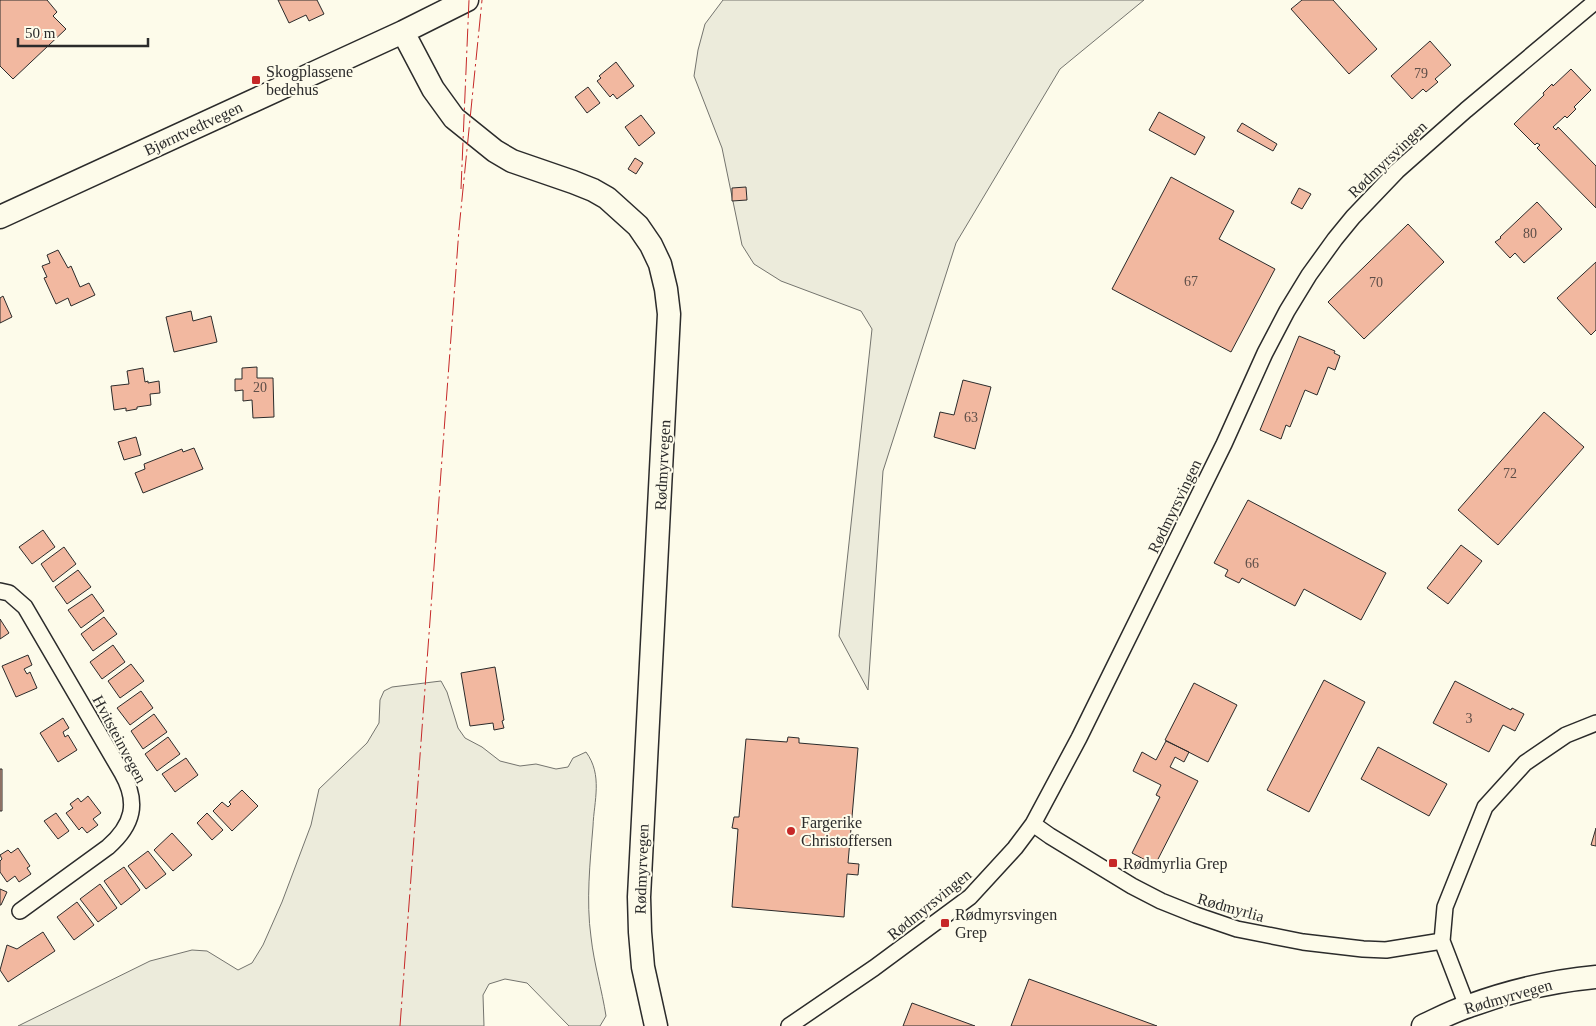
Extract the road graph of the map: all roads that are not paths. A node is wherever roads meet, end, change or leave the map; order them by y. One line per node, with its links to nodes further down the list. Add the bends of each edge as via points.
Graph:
1 (467, 0): 3 (street, Bjørntvedtvegen)
2 (1596, 1): 7 (street, Rødmyrsvingen, via 1397,171 1353,216 1309,275 1287,311 1099,698)
3 (403, 32): 4 (street, Bjørntvedtvegen); 12 (street, Rødmyrvegen, via 429,83 454,118 512,161 608,198 638,226 660,264 669,314 639,897 643,967)
4 (0, 217)
5 (0, 591): 8 (street, Hvitsteinvegen, via 17,599 30,614 128,784 132,808 120,836)
6 (1596, 722): 9 (street, via 1566,735 1526,763 1485,806 1445,907)
7 (1032, 824): 9 (street, Rødmyrlia, via 1132,886 1196,916 1237,929 1303,942 1386,950); 13 (street, Rødmyrsvingen, via 1015,848 970,897)
8 (20, 911)
9 (1442, 941): 11 (street)
10 (1596, 977): 11 (street, Rødmyrvegen, via 1516,991)
11 (1467, 1006): 14 (street, Rødmyrvegen)
12 (656, 1026)
13 (789, 1026)
14 (1423, 1026)

